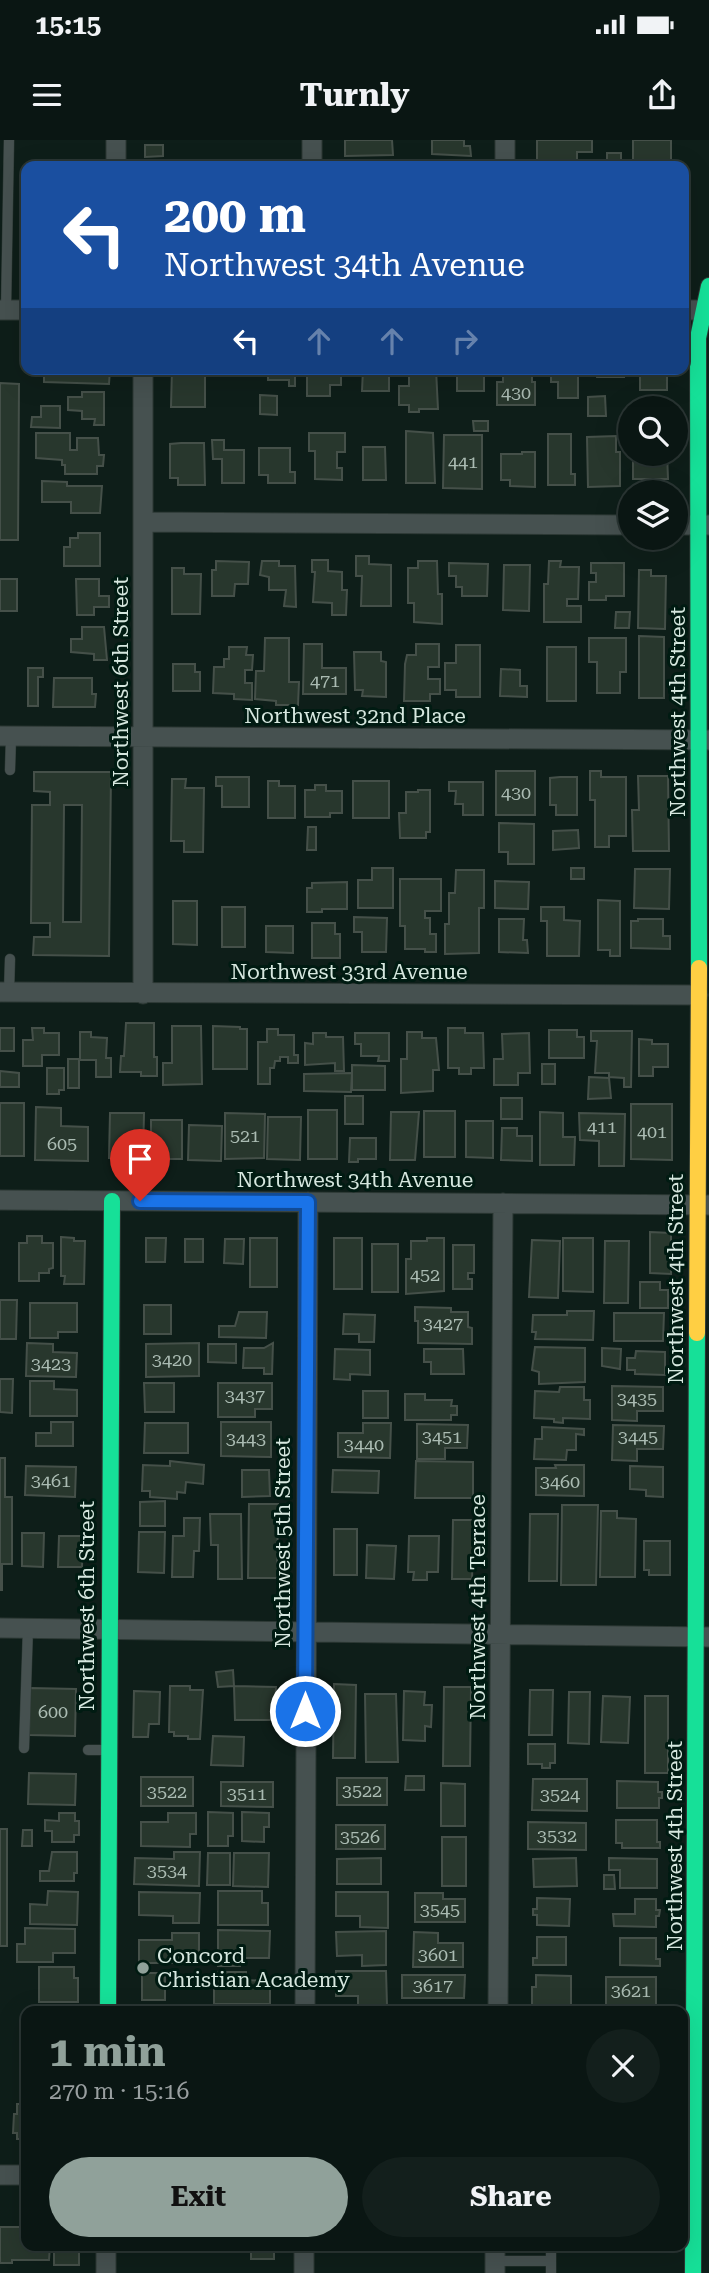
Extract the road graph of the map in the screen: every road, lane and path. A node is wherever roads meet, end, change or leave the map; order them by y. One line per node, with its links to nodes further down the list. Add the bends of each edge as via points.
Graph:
1 (9, 140): 9 (lane)
2 (116, 140): 5 (street)
3 (312, 140): 6 (street)
4 (505, 140): 7 (street)
5 (116, 161)
6 (312, 161)
7 (505, 161)
8 (709, 286): 12 (street, Northwest 4th Street)
9 (3, 310): 10 (street)
10 (21, 310)
11 (689, 310): 12 (street)
12 (707, 310): 16 (street, Northwest 4th Street, via 698,338)
13 (143, 375): 14 (street, Northwest 6th Street)
14 (144, 522): 15 (street); 18 (street, Northwest 6th Street)
15 (618, 525)
16 (704, 525): 19 (street, Northwest 4th Street)
17 (5, 736): 18 (street, Northwest 32nd Place); 20 (lane)
18 (143, 737): 19 (street, Northwest 32nd Place); 24 (street, Northwest 6th Street)
19 (704, 740): 22 (street, Northwest 4th Street)
20 (10, 770)
21 (10, 959): 23 (lane)
22 (704, 969): 25 (street, Northwest 4th Street)
23 (5, 992): 24 (street, Northwest 33rd Avenue)
24 (143, 994): 25 (street, Northwest 33rd Avenue)
25 (698, 995): 30 (street, Northwest 4th Street)
26 (0, 1200): 27 (street, Northwest 34th Avenue)
27 (112, 1201): 28 (street, Northwest 34th Avenue); 33 (street, Northwest 6th Street)
28 (308, 1202): 29 (street, Northwest 34th Avenue); 34 (street, Northwest 5th Street)
29 (503, 1203): 30 (street, Northwest 34th Avenue); 35 (street, Northwest 4th Terrace)
30 (703, 1205): 36 (street, Northwest 4th Street)
31 (0, 1628): 32 (street)
32 (28, 1628): 33 (street); 37 (lane)
33 (111, 1630): 34 (street); 39 (street, Northwest 6th Street)
34 (306, 1633): 35 (street); 41 (street, Northwest 5th Street)
35 (501, 1634): 36 (street); 42 (street, Northwest 4th Terrace)
36 (703, 1637): 45 (street, Northwest 4th Street)
37 (24, 1748)
38 (89, 1750): 39 (lane)
39 (109, 1750): 40 (street, Northwest 6th Street)
40 (108, 2006)
41 (304, 2006)
42 (498, 2006)
43 (0, 2175): 44 (street)
44 (21, 2175)
45 (695, 2181): 54 (street, Northwest 4th Street)
46 (106, 2251): 51 (street)
47 (304, 2251): 52 (street)
48 (551, 2251): 50 (lane)
49 (495, 2260): 50 (lane)
50 (551, 2261): 53 (lane)
51 (106, 2273)
52 (304, 2273)
53 (551, 2273)
54 (693, 2273)

